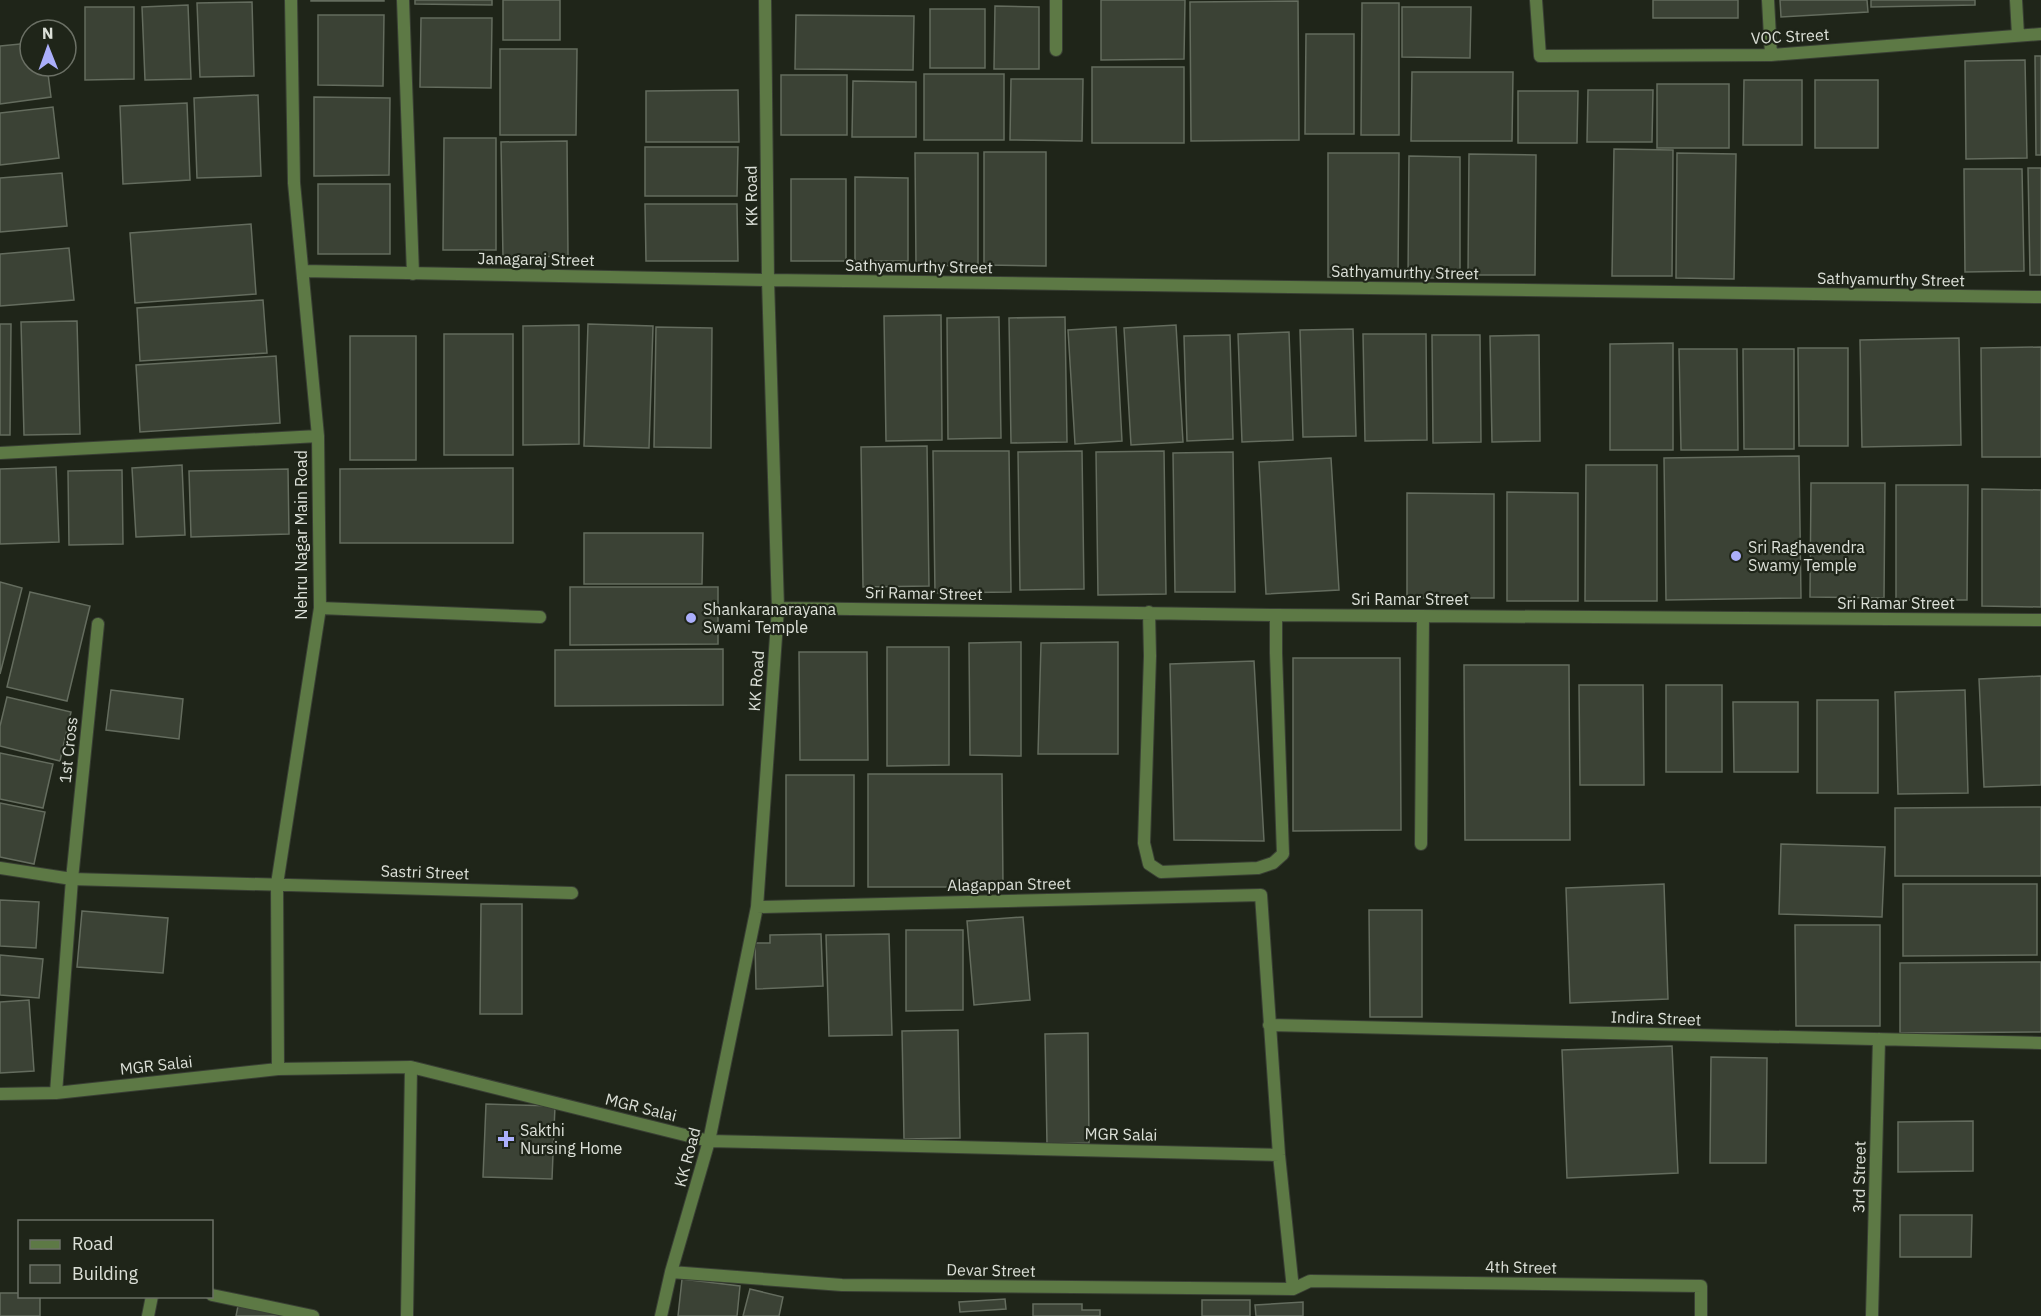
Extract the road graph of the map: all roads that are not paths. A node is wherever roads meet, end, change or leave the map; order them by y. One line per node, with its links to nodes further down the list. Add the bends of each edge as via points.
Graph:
1 (291, 0): 12 (street, Nehru Nagar Main Road, via 294,183)
2 (403, 0): 13 (street)
3 (765, 0): 14 (street, KK Road)
4 (1056, 0): 10 (street)
5 (1536, 0): 11 (street, VOC Street, via 1540,56)
6 (1768, 0): 11 (street)
7 (2016, 0): 9 (street)
8 (2041, 34): 9 (street, VOC Street)
9 (2018, 35): 11 (street, VOC Street)
10 (1056, 50)
11 (1771, 55)
12 (303, 271): 13 (street, Janagaraj Street); 16 (street, Nehru Nagar Main Road)
13 (413, 273): 14 (street, Janagaraj Street)
14 (768, 280): 15 (street, Sathyamurthy Street); 19 (street, KK Road)
15 (2041, 297)
16 (318, 436): 17 (street); 18 (street, Nehru Nagar Main Road)
17 (0, 453)
18 (320, 608): 23 (street); 29 (street, Nehru Nagar Main Road)
19 (778, 608): 20 (street, Sri Ramar Street); 31 (street, KK Road)
20 (1149, 612): 21 (street, Sri Ramar Street); 21 (street, via 1144,843 1149,864 1161,872 1258,868 1283,854)
21 (1276, 615): 22 (street, Sri Ramar Street)
22 (1423, 616): 24 (street, Sri Ramar Street); 26 (street)
23 (540, 617)
24 (2041, 620)
25 (99, 624): 28 (street, 1st Cross)
26 (1421, 844)
27 (0, 867): 28 (street, Sastri Street)
28 (72, 879): 29 (street, Sastri Street); 37 (street, 1st Cross)
29 (277, 884): 30 (street, Sastri Street); 36 (street, Nehru Nagar Main Road)
30 (572, 893)
31 (757, 907): 32 (street, Alagappan Street, via 1261,895); 39 (street, KK Road)
32 (1269, 1025): 33 (street, Indira Street); 40 (street)
33 (1879, 1039): 34 (street, Indira Street); 51 (street, 3rd Street)
34 (2041, 1043)
35 (411, 1067): 36 (street, MGR Salai); 39 (street, MGR Salai); 48 (street)
36 (278, 1069): 37 (street, MGR Salai)
37 (56, 1093): 38 (street, MGR Salai)
38 (0, 1094)
39 (710, 1141): 40 (street, MGR Salai); 41 (street, KK Road)
40 (1279, 1155): 43 (street)
41 (671, 1272): 43 (street, Devar Street, via 842,1285); 49 (street, KK Road)
42 (1310, 1281): 43 (street, Devar Street); 50 (street, 4th Street, via 1701,1286)
43 (1293, 1289)
44 (213, 1296): 47 (street)
45 (152, 1298): 46 (street)
46 (148, 1316)
47 (313, 1316)
48 (407, 1316)
49 (661, 1316)
50 (1701, 1316)
51 (1872, 1316)

